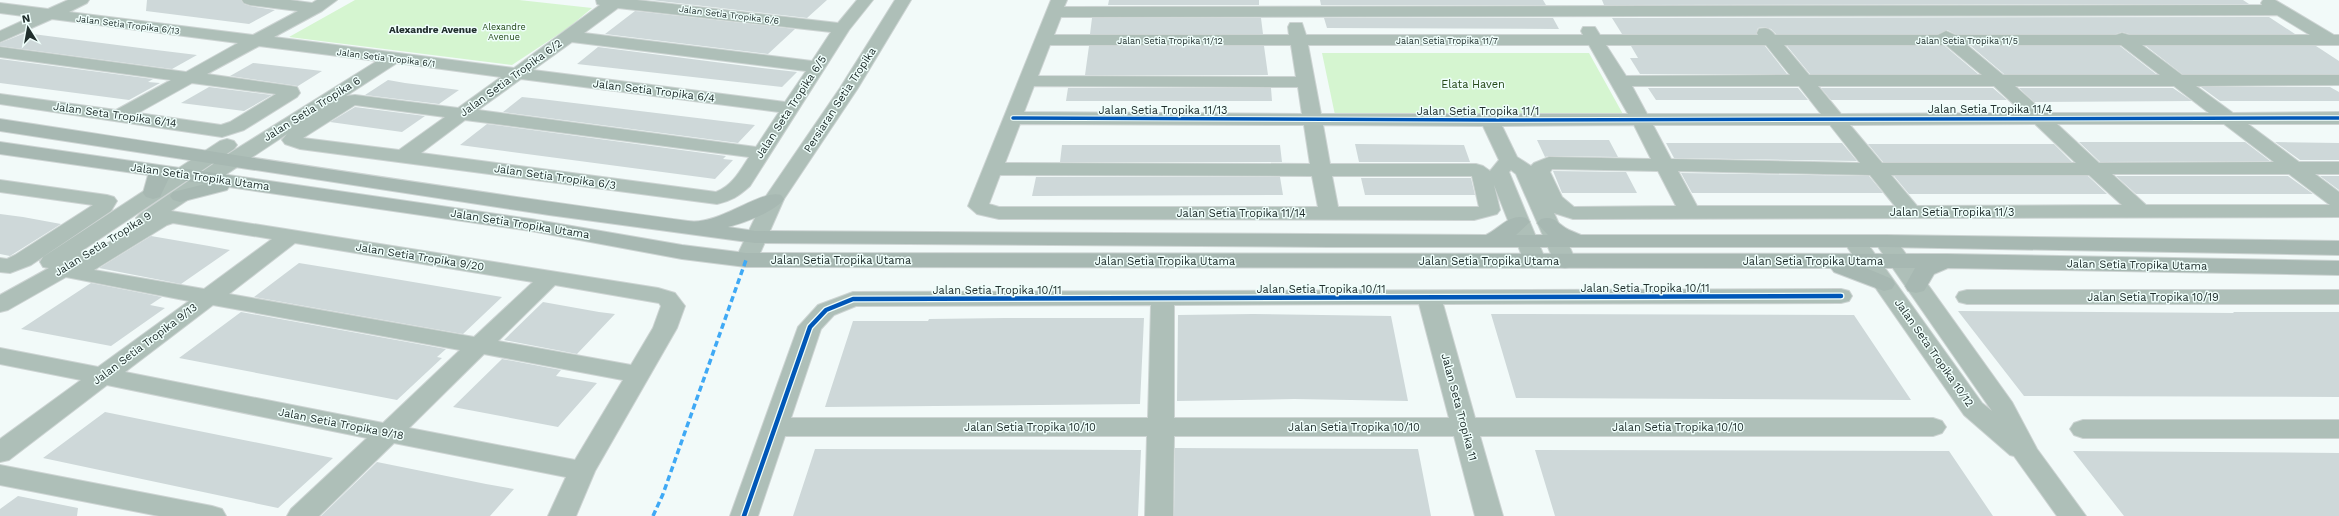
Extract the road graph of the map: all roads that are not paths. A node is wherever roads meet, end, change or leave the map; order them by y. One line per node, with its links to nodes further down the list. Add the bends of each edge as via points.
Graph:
1 (80, 0): 17 (street)
2 (250, 0): 8 (street)
3 (598, 0): 7 (street, Jalan Setia Tropika 6/6)
4 (865, 0): 18 (street, Jalan Seta Tropika 6/5)
5 (904, 0): 80 (street, Persiaran Setia Tropika, via 850,88)
6 (2265, 0): 16 (street)
7 (617, 1): 18 (street, Jalan Setia Tropika 6/6); 19 (street, Jalan Setia Tropika 6/2)
8 (323, 4): 25 (street)
9 (1572, 5): 10 (street); 14 (street); 26 (street)
10 (1742, 5): 11 (street); 22 (street)
11 (1912, 5): 12 (street); 23 (street)
12 (2078, 5): 16 (street); 24 (street)
13 (1057, 6): 14 (street); 21 (street)
14 (1293, 6): 28 (street)
15 (0, 8): 17 (street, Jalan Setia Tropika 6/13)
16 (2282, 10): 27 (street)
17 (49, 15): 20 (street); 25 (street, Jalan Setia Tropika 6/13)
18 (842, 28): 32 (street, Jalan Seta Tropika 6/5)
19 (568, 36): 32 (street); 33 (street, Jalan Setia Tropika 6/2)
20 (0, 37)
21 (1042, 40): 28 (street, Jalan Setia Tropika 11/12); 38 (street)
22 (1771, 40): 23 (street, Jalan Setia Tropika 11/5); 26 (street, Jalan Setia Tropika 11/5); 40 (street)
23 (1950, 40): 24 (street, Jalan Setia Tropika 11/5); 35 (street)
24 (2125, 40): 27 (street, Jalan Setia Tropika 11/5); 36 (street)
25 (257, 41): 30 (street, Jalan Setia Tropika 6/1); 34 (street)
26 (1596, 41): 28 (street, Jalan Setia Tropika 11/7); 39 (street)
27 (2336, 41)
28 (1298, 42): 41 (street)
29 (0, 52): 34 (street)
30 (370, 56): 31 (street, Jalan Setia Tropika 6/1); 44 (street, Jalan Setia Tropika 6)
31 (392, 58): 33 (street, Jalan Setia Tropika 6/1); 47 (street, Jalan Setia Tropika 6)
32 (818, 67): 43 (street, Jalan Seta Tropika 6/5)
33 (516, 74): 43 (street, Jalan Setia Tropika 6/4); 45 (street, Jalan Setia Tropika 6/2)
34 (192, 77): 46 (street); 46 (street, Jalan Seta Tropika 6/14, via 291,93 230,129 222,131)
35 (1998, 80): 36 (street); 40 (street); 50 (street)
36 (2178, 80): 37 (street); 51 (street)
37 (2339, 80)
38 (1028, 81): 41 (street); 48 (street)
39 (1620, 81): 40 (street); 55 (street)
40 (1804, 81): 49 (street)
41 (1307, 82): 53 (street)
42 (0, 99): 46 (street, Jalan Seta Tropika 6/14)
43 (792, 108): 58 (street, Jalan Seta Tropika 6/5)
44 (279, 112): 47 (street); 59 (street, Jalan Setia Tropika 6)
45 (461, 114): 58 (street); 60 (street, Jalan Setia Tropika 6/2); 60 (street, Jalan Setia Tropika 6/3, via 351,100 296,134 292,140)
46 (119, 116)
47 (300, 116): 61 (street, Jalan Setia Tropika 6)
48 (1013, 118): 53 (street, Jalan Setia Tropika 11/13); 66 (street)
49 (1834, 118): 50 (street, Jalan Setia Tropika 11/4); 55 (street, Jalan Setia Tropika 11/4); 67 (street)
50 (2040, 118): 51 (street, Jalan Setia Tropika 11/4); 68 (street)
51 (2229, 118): 52 (street, Jalan Setia Tropika 11/4); 64 (street)
52 (2339, 118)
53 (1314, 119): 54 (street, Jalan Setia Tropika 11/1); 69 (street)
54 (1490, 120): 55 (street, Jalan Setia Tropika 11/1); 62 (street)
55 (1641, 120): 63 (street)
56 (0, 125): 59 (main road, Jalan Setia Tropika Utama)
57 (0, 148): 70 (main road, Jalan Setia Tropika Utama)
58 (761, 153): 79 (street, Jalan Seta Tropika 6/5, via 738,188 717,198)
59 (210, 156): 61 (main road, Jalan Setia Tropika Utama); 71 (street, Jalan Setia Tropika 6)
60 (404, 156): 79 (street, Jalan Setia Tropika 6/3)
61 (232, 160): 72 (street, Jalan Setia Tropika 6); 91 (main road, Jalan Setia Tropika Utama)
62 (1508, 160): 76 (street, via 1525,172); 77 (street, via 1499,172)
63 (1665, 166): 67 (street); 87 (street); 90 (street, via 1549,163 1541,167 1540,172 1556,202)
64 (2295, 168): 65 (street); 68 (street); 81 (street)
65 (2339, 168)
66 (993, 169): 69 (street); 86 (street, Jalan Setia Tropika 11/14, via 978,206 999,213)
67 (1876, 169): 68 (street); 83 (street)
68 (2094, 169): 84 (street)
69 (1323, 170): 86 (street); 86 (street, Jalan Setia Tropika 11/14, via 1480,171 1490,210 1484,213)
70 (156, 171): 71 (main road, Jalan Setia Tropika Utama); 75 (main road, via 159,177)
71 (180, 175): 72 (main road, Jalan Setia Tropika Utama); 75 (street, Jalan Setia Tropika 9)
72 (204, 179): 73 (main road, Jalan Setia Tropika Utama); 78 (street, Jalan Setia Tropika 9)
73 (246, 184): 78 (main road, via 225,185); 99 (main road, Jalan Setia Tropika Utama, via 523,224 682,252)
74 (0, 186): 106 (street, via 107,201 104,207 23,260)
75 (153, 193): 85 (street, Jalan Setia Tropika 9)
76 (1534, 193): 77 (street); 90 (street)
77 (1508, 194): 89 (street)
78 (180, 196): 88 (street, Jalan Setia Tropika 9)
79 (707, 198)
80 (774, 199): 91 (main road, via 740,217 722,223); 93 (street, Persiaran Setia Tropika)
81 (2339, 202)
82 (2339, 211): 84 (street, Jalan Setia Tropika 11/3)
83 (1911, 212): 84 (street, Jalan Setia Tropika 11/3); 87 (street, Jalan Setia Tropika 11/3)
84 (2141, 212)
85 (125, 213): 88 (street); 117 (street, Jalan Setia Tropika 9, via 65,251)
86 (1329, 213)
87 (1690, 213): 90 (street, Jalan Setia Tropika 11/3)
88 (148, 217): 118 (street, Jalan Setia Tropika 9)
89 (1519, 222): 94 (main road, via 1504,234); 98 (street)
90 (1556, 225): 95 (main road, Jalan Setia Tropika Utama, via 1581,241); 98 (main road, Jalan Setia Tropika Utama); 100 (street)
91 (687, 228): 93 (main road, Jalan Setia Tropika Utama)
92 (291, 236): 108 (street, Jalan Setia Tropika 9/20); 112 (street, Jalan Setia Tropika 9/13); 112 (street, Jalan Setia Tropika 9/20, via 169,217 74,273)
93 (755, 238): 94 (main road, Jalan Setia Tropika Utama); 99 (street, Persiaran Setia Tropika)
94 (1489, 241): 98 (main road, Jalan Setia Tropika Utama)
95 (1854, 241): 96 (main road, Jalan Setia Tropika Utama); 102 (street, Jalan Seta Tropika 10/12)
96 (1884, 241): 97 (main road, Jalan Setia Tropika Utama); 103 (street, Jalan Seta Tropika 10/12)
97 (2329, 248): 105 (main road)
98 (1531, 251): 99 (main road, Jalan Setia Tropika Utama); 100 (main road, Jalan Setia Tropika Utama)
99 (746, 260)
100 (1565, 261): 101 (main road, Jalan Setia Tropika Utama)
101 (1822, 261): 102 (main road, Jalan Setia Tropika Utama); 109 (main road, via 1867,275)
102 (1869, 261): 103 (main road, Jalan Setia Tropika Utama); 109 (street, Jalan Seta Tropika 10/12)
103 (1899, 261): 104 (main road, Jalan Setia Tropika Utama); 110 (street, Jalan Seta Tropika 10/12)
104 (1947, 261): 107 (main road, Jalan Setia Tropika Utama); 110 (main road, via 1925,268)
105 (2339, 264)
106 (5, 265)
107 (2339, 268)
108 (550, 278): 121 (street); 123 (street, Jalan Setia Tropika 9/20, via 667,298 673,306 665,328)
109 (1884, 284): 119 (street, Jalan Seta Tropika 10/12)
110 (1916, 286): 120 (street, Jalan Seta Tropika 10/12)
111 (1840, 296): 113 (street, Jalan Setia Tropika 10/11)
112 (208, 297): 121 (street); 124 (street, Jalan Setia Tropika 9/13)
113 (1430, 297): 116 (street, Jalan Setia Tropika 10/11); 127 (street, Jalan Seta Tropika 11)
114 (1967, 297): 115 (street, Jalan Setia Tropika 10/19)
115 (2339, 297)
116 (1163, 298): 125 (street, Jalan Setia Tropika 10/11, via 853,299 826,310 810,327); 126 (street)
117 (0, 300)
118 (0, 305)
119 (1922, 337): 120 (street); 133 (street, Jalan Seta Tropika 10/12, via 1973,409)
120 (1953, 337): 133 (street, Jalan Seta Tropika 10/12, via 2004,408)
121 (477, 346): 123 (street); 131 (street)
122 (0, 356): 124 (street, Jalan Setia Tropika 9/18)
123 (637, 374): 134 (street)
124 (100, 377): 131 (street, Jalan Setia Tropika 9/18); 132 (street, Jalan Setia Tropika 9/13)
125 (775, 427): 126 (street, Jalan Setia Tropika 10/10); 139 (street)
126 (1160, 427): 127 (street, Jalan Setia Tropika 10/10); 140 (street)
127 (1465, 427): 128 (street, Jalan Setia Tropika 10/10); 141 (street, Jalan Seta Tropika 11)
128 (1933, 427)
129 (2083, 429): 130 (street)
130 (2339, 429)
131 (388, 433): 134 (street, Jalan Setia Tropika 9/18); 137 (street)
132 (0, 453)
133 (2026, 454): 142 (street, Jalan Seta Tropika 10/12)
134 (582, 471): 138 (street)
135 (0, 475): 136 (street)
136 (212, 516)
137 (301, 516)
138 (562, 516)
139 (744, 516)
140 (1159, 516)
141 (1489, 516)
142 (2072, 516)

